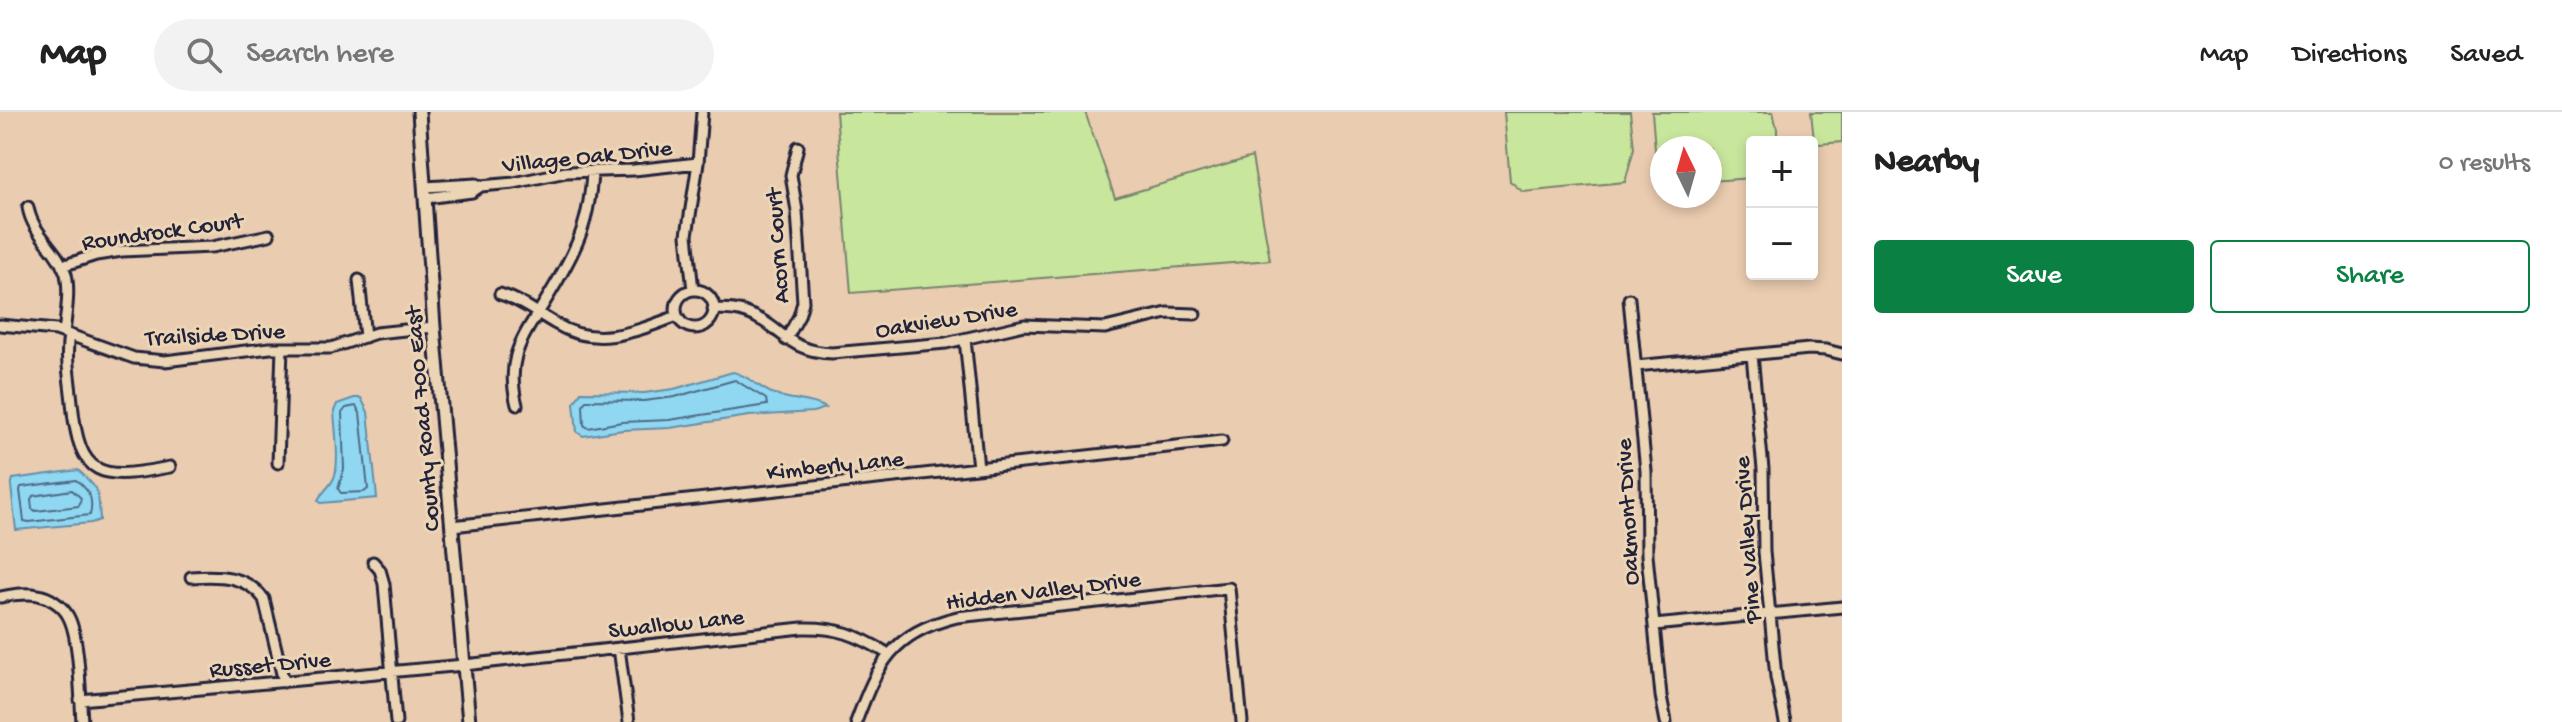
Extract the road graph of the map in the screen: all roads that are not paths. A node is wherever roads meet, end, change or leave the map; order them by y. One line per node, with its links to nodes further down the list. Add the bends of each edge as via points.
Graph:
1 (419, 112): 6 (main road, County Road 700 East)
2 (702, 112): 4 (street)
3 (798, 147): 23 (street, Acorn Court, via 791,175 803,302)
4 (698, 163): 5 (street, Village Oak Drive); 11 (street, via 687,235)
5 (592, 171): 6 (street, Village Oak Drive); 15 (street, via 582,230)
6 (425, 192): 19 (main road, County Road 700 East)
7 (28, 207): 9 (street, via 33,224)
8 (269, 235): 9 (street, Roundrock Court, via 212,247 122,251)
9 (62, 266): 20 (street)
10 (359, 280): 21 (street)
11 (693, 290): 14 (street, via 710,297); 17 (street, via 678,299)
12 (500, 294): 15 (street)
13 (1629, 299): 27 (street, Oakmont Drive)
14 (713, 309): 17 (street, via 709,321 698,327); 23 (street, Oakview Drive, via 747,313)
15 (538, 313): 17 (street, via 568,331 592,337 621,335); 28 (street, via 513,365)
16 (1195, 314): 22 (street, Oakview Drive, via 1167,313 1105,328 1024,325)
17 (677, 316)
18 (0, 325): 20 (street, Trailside Drive)
19 (434, 327): 21 (street, Trailside Drive); 33 (main road, County Road 700 East)
20 (67, 334): 24 (street, Trailside Drive, via 149,360); 31 (street, via 75,435 86,459 118,474)
21 (365, 337): 24 (street, Trailside Drive, via 331,348)
22 (965, 339): 23 (street, Oakview Drive, via 832,353 813,352); 32 (street)
23 (786, 340)
24 (282, 348): 30 (street)
25 (1842, 354): 26 (street, via 1809,349)
26 (1752, 355): 27 (street); 38 (street, Pine Valley Drive)
27 (1636, 366): 39 (street, Oakmont Drive)
28 (517, 405)
29 (1222, 441): 32 (street, Kimberly Lane)
30 (278, 463)
31 (170, 467)
32 (978, 468): 33 (street, Kimberly Lane)
33 (452, 526): 42 (main road, County Road 700 East)
34 (373, 562): 43 (street, via 384,584)
35 (191, 577): 44 (street, via 235,578 257,589)
36 (0, 597): 45 (street, via 42,595 65,611 73,630)
37 (1842, 607): 38 (street)
38 (1770, 613): 39 (street); 53 (street, Pine Valley Drive)
39 (1654, 625): 52 (street, Oakmont Drive)
40 (619, 648): 41 (street, Swallow Lane, via 816,628 859,637); 42 (street, Swallow Lane); 49 (street)
41 (887, 653): 50 (street); 51 (street, Hidden Valley Drive, via 935,623 957,617 1229,588)
42 (464, 665): 43 (street, Russet Drive); 48 (main road, County Road 700 East)
43 (392, 672): 44 (street, Russet Drive); 47 (street)
44 (284, 682): 45 (street, Russet Drive)
45 (80, 700): 46 (street)
46 (82, 722)
47 (396, 722)
48 (469, 722)
49 (629, 722)
50 (856, 722)
51 (1242, 722)
52 (1666, 722)
53 (1785, 722)

